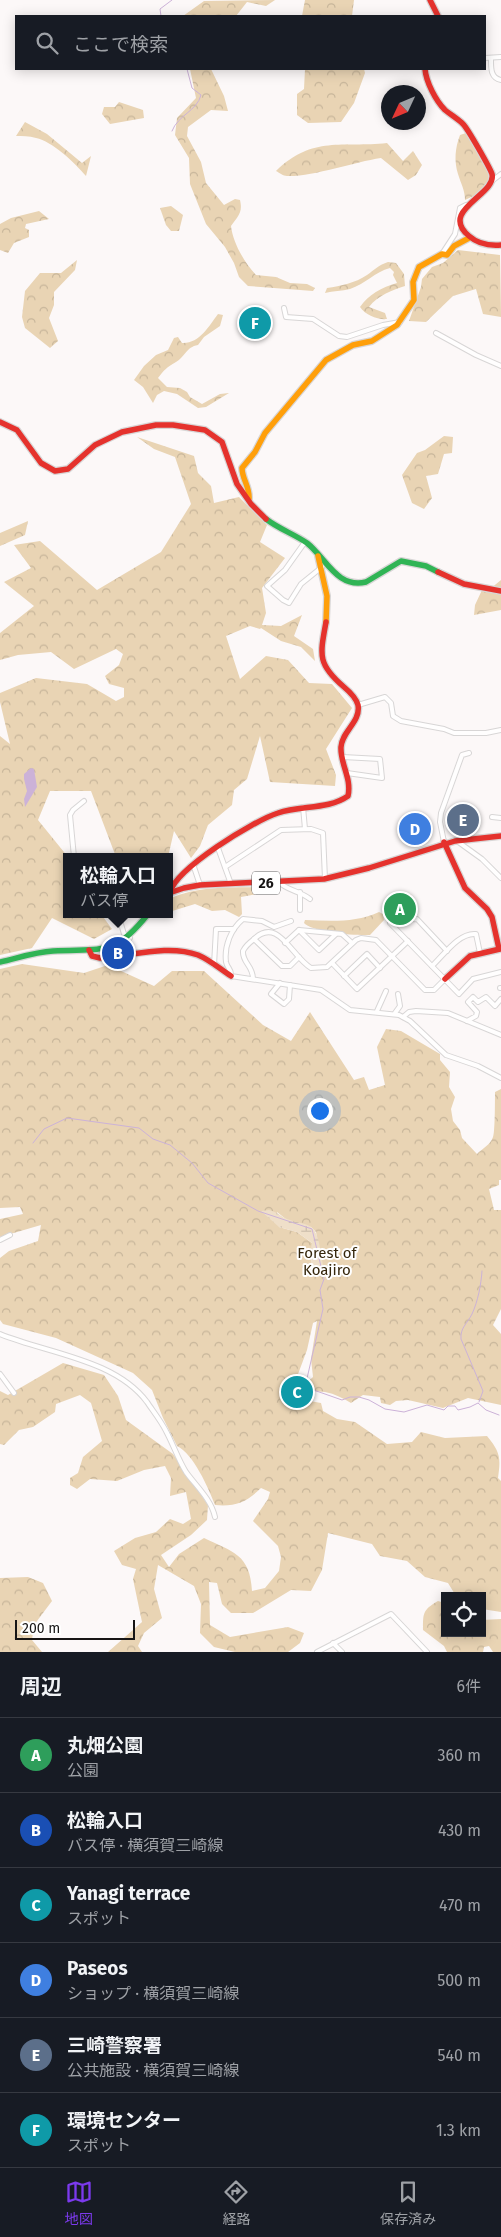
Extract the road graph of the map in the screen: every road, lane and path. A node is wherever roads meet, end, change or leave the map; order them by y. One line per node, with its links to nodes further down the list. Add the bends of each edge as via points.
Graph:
1 (430, 0): 2 (street)
2 (438, 15)
3 (501, 57): 5 (street)
4 (486, 58): 5 (street)
5 (491, 58): 7 (street, via 493,76)
6 (425, 70): 9 (street, via 426,78 444,108 467,129 491,169)
7 (501, 80)
8 (501, 174): 9 (street)
9 (492, 181): 10 (street, via 484,192)
10 (466, 205): 11 (street, via 462,223); 13 (street, via 460,208 455,234)
11 (469, 238): 12 (street, via 482,245); 13 (street, via 454,246 447,255)
12 (501, 245)
13 (442, 254): 15 (street, via 425,262 417,271 414,300)
14 (284, 308): 15 (street, via 286,317 313,319 339,336 347,337)
15 (400, 322): 19 (street, via 372,341 353,345 333,355 316,371 265,433 256,452 242,468 242,475 250,486)
16 (436, 332): 17 (street)
17 (501, 366)
18 (0, 422): 19 (street, via 18,431 43,464 62,471 78,462 94,445 122,432 165,425 196,426 224,444 231,475)
19 (249, 499): 20 (street, via 271,522)
20 (304, 542): 21 (street); 22 (street, via 285,570 267,586 290,603 301,584)
21 (317, 554): 22 (street); 23 (street, via 337,574 354,584 366,581 400,561 426,566 464,584)
22 (322, 567): 24 (street, via 328,608 323,661 326,670 352,693)
23 (501, 591)
24 (358, 705): 25 (street, via 385,697 391,703 395,718 411,724 467,734); 27 (street, via 357,719 342,743)
25 (501, 730)
26 (469, 753): 36 (street, via 462,755 441,813)
27 (342, 756): 28 (street); 28 (street, via 380,758 382,778)
28 (347, 773): 30 (street, via 349,790 344,800 337,804)
29 (84, 801): 38 (street, via 70,815)
30 (303, 806): 33 (street); 37 (street, via 262,819)
31 (492, 816): 32 (street)
32 (501, 818)
33 (305, 829): 40 (street, via 281,830); 41 (street, via 323,833)
34 (501, 836): 35 (street, 26)
35 (455, 840): 36 (street, 26); 42 (street, via 482,859)
36 (444, 842): 41 (street, 26, via 374,868); 54 (street, via 465,888 487,909)
37 (218, 848): 39 (street); 40 (street)
38 (74, 853)
39 (193, 864): 44 (street); 46 (street)
40 (225, 867): 45 (street)
41 (325, 878): 43 (street, 26)
42 (501, 878)
43 (279, 882): 45 (street, 26); 48 (street, via 283,887)
44 (173, 884)
45 (231, 884): 46 (street, 26)
46 (200, 885): 47 (street, 26)
47 (173, 892)
48 (300, 892): 49 (street); 50 (street)
49 (310, 899)
50 (300, 910)
51 (119, 918): 58 (street, via 124,934)
52 (145, 918): 58 (street)
53 (291, 922): 55 (street, via 274,928 262,921 243,919)
54 (497, 928): 63 (street)
55 (234, 929): 71 (street, via 216,929); 75 (street, via 226,952)
56 (299, 930): 57 (street); 57 (street, via 319,950); 61 (street)
57 (336, 934): 62 (street, via 345,936)
58 (130, 938): 64 (street, via 114,947)
59 (254, 939): 61 (street, via 269,931); 68 (street, via 282,966 290,966); 77 (street, via 242,953 253,970)
60 (408, 941): 65 (street, via 390,923 394,920 418,920); 67 (street); 72 (street)
61 (285, 943): 68 (street)
62 (352, 943): 67 (street, via 361,938 374,939); 70 (street)
63 (500, 949): 66 (street)
64 (89, 950): 69 (street, via 49,951); 71 (street, via 92,956 100,958 180,951 198,955)
65 (448, 952): 66 (street, via 462,938 474,934); 72 (street)
66 (480, 952): 78 (street, via 465,960)
67 (392, 956): 73 (street); 78 (street, via 425,990 434,990)
68 (299, 957): 70 (street, via 313,968 324,968)
69 (0, 962)
70 (332, 963): 76 (street)
71 (214, 965): 75 (street)
72 (432, 966): 78 (street)
73 (380, 968): 76 (street, via 357,989); 76 (street, via 367,954)
74 (501, 972): 78 (street, via 473,979 459,994)
75 (231, 976): 77 (street)
76 (344, 976)
77 (253, 978): 79 (street)
78 (445, 979)
79 (280, 983): 80 (street); 80 (street, via 271,994 284,1004 289,999)
80 (290, 985): 84 (street, via 321,990 350,1010)
81 (386, 991): 84 (street)
82 (398, 994): 85 (street, via 400,1006)
83 (501, 1000): 87 (street, via 495,1006 486,997 478,1002 473,997 468,1002 477,1012)
84 (377, 1011): 85 (street)
85 (395, 1013): 86 (street)
86 (403, 1016): 87 (street, via 412,1011 433,1011); 89 (street, via 446,1055)
87 (467, 1021): 88 (street)
88 (501, 1035)
89 (501, 1078)
90 (10, 1235): 91 (street)
91 (0, 1240)
92 (0, 1334): 95 (street, via 92,1365 128,1382 143,1397 165,1429 186,1472)
93 (0, 1374): 94 (street)
94 (14, 1393)
95 (215, 1516)
96 (334, 1644): 97 (street); 98 (street); 99 (street, via 391,1614)
97 (317, 1652)
98 (342, 1652)
99 (427, 1652)

